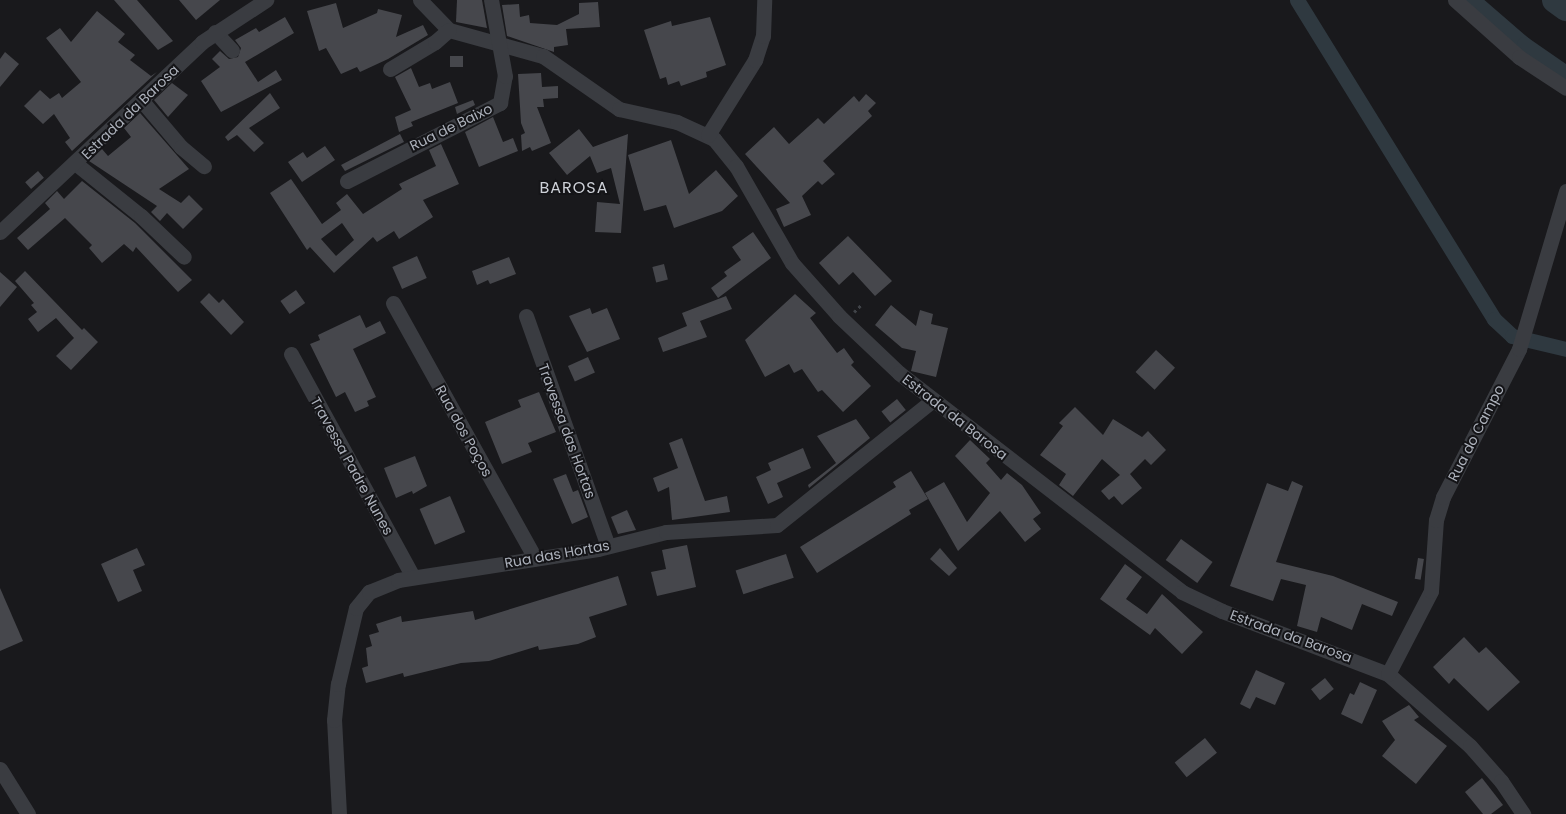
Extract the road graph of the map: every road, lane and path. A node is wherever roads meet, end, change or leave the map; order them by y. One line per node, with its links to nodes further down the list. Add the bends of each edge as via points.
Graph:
1 (266, 0): 7 (street, Estrada da Barosa)
2 (420, 0): 6 (street)
3 (491, 0): 8 (street)
4 (764, 0): 13 (street, via 763,36 755,60)
5 (1455, 0): 11 (street, via 1519,57)
6 (449, 30): 8 (street, Estrada da Barosa); 10 (street)
7 (215, 32): 9 (street); 12 (street, Estrada da Barosa)
8 (497, 43): 13 (street, Estrada da Barosa, via 555,62 619,109 677,122); 16 (street, Rua de Baixo, via 505,76 500,103)
9 (232, 50)
10 (390, 69)
11 (1566, 88)
12 (142, 100): 14 (street, Estrada da Barosa); 15 (street, via 181,147)
13 (708, 135): 23 (street, Estrada da Barosa, via 722,146 736,166 792,263 866,344)
14 (75, 163): 18 (street, Estrada da Barosa); 19 (street, via 141,216)
15 (204, 166)
16 (347, 181)
17 (1566, 191): 27 (street, Rua do Campo, via 1519,349 1443,497 1436,520 1431,591)
18 (0, 232)
19 (184, 257)
20 (393, 303): 25 (street, Rua dos Poços)
21 (526, 316): 24 (street, Travessa das Hortas)
22 (291, 354): 26 (street, Travessa Padre Nunes)
23 (932, 401): 24 (street, Rua das Hortas, via 777,525 666,532); 27 (street, Estrada da Barosa, via 1182,592 1222,611)
24 (608, 546): 25 (street, Rua das Hortas)
25 (535, 558): 26 (street, Rua das Hortas)
26 (413, 577): 30 (street, Rua das Hortas, via 370,592 356,608 338,684 334,720)
27 (1388, 674): 31 (street, Estrada da Barosa, via 1470,746 1501,781)
28 (0, 769): 29 (street)
29 (28, 814)
30 (339, 814)
31 (1523, 814)

